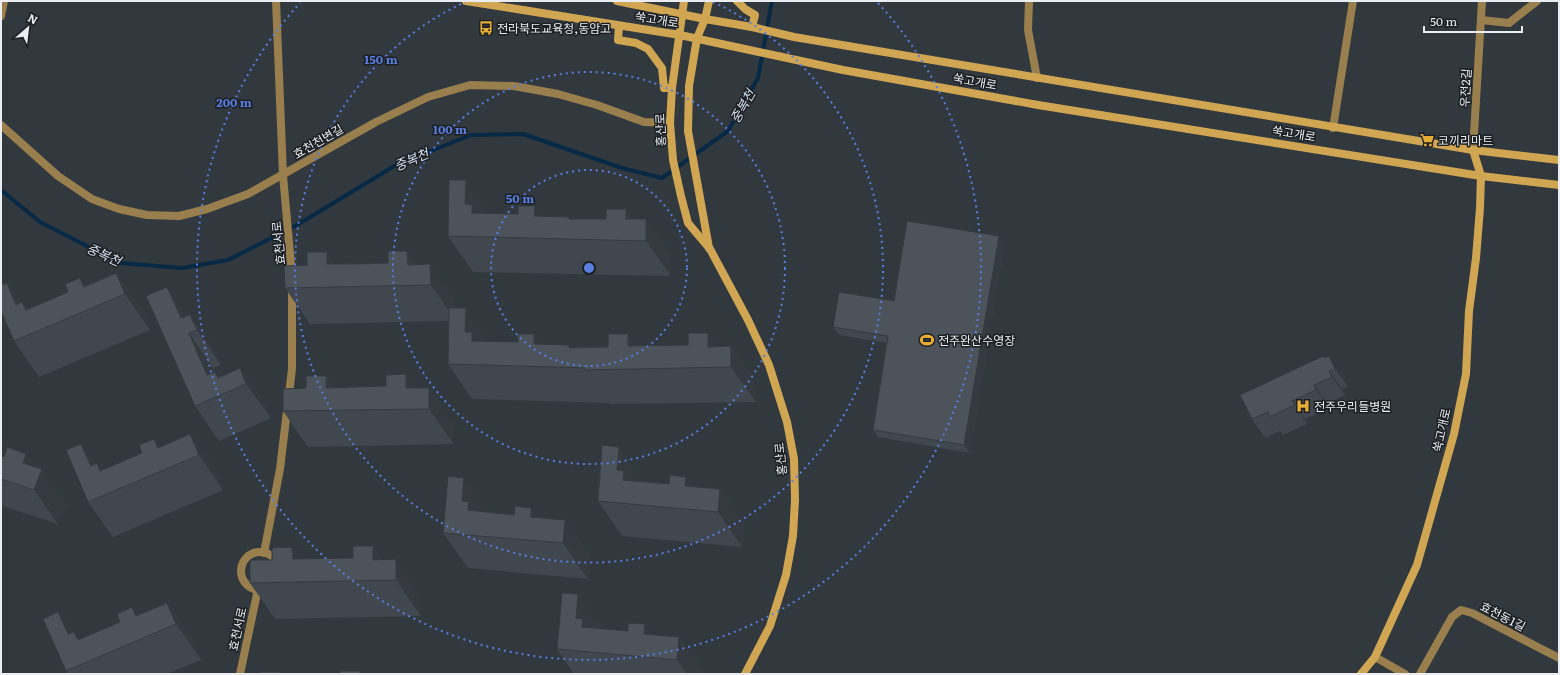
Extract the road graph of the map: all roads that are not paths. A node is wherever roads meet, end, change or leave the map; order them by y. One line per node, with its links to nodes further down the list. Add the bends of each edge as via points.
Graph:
1 (4, 1): 14 (street)
2 (276, 1): 28 (street, 효천서로)
3 (466, 1): 17 (street, 쑥고개로)
4 (617, 1): 12 (street, 쑥고개로)
5 (684, 1): 13 (street, 홍산로)
6 (709, 1): 15 (street, 홍산로)
7 (737, 1): 18 (street, via 755,15)
8 (1029, 1): 21 (street, via 1028,30)
9 (1353, 1): 25 (street)
10 (1482, 1): 16 (street, 우전2길)
11 (1537, 1): 16 (street, via 1509,23)
12 (630, 2): 13 (street, 쑥고개로)
13 (683, 14): 15 (street, 쑥고개로); 19 (street, 홍산로)
14 (1, 16)
15 (705, 19): 18 (street, 쑥고개로); 20 (street, 홍산로)
16 (1481, 20): 26 (street, 우전2길)
17 (619, 26): 19 (street, 쑥고개로); 22 (street, via 618,40 636,43 648,49 662,68 664,88)
18 (748, 26): 21 (street, 쑥고개로, via 794,37)
19 (680, 35): 20 (street, 쑥고개로); 22 (street, 홍산로)
20 (697, 38): 29 (street, 쑥고개로, via 843,70 1030,103); 31 (street, 홍산로, via 688,95 688,131)
21 (1037, 78): 25 (street, 쑥고개로)
22 (672, 88): 23 (street, 홍산로)
23 (670, 123): 28 (street, 효천천변길, via 644,122 558,94 514,86 470,84 428,97 382,118); 31 (street, 홍산로, via 673,160 688,223)
24 (1, 125): 28 (street, 효천천변길, via 58,176 92,199 119,210 147,215 178,216 207,209 248,194)
25 (1333, 128): 26 (street, 쑥고개로)
26 (1473, 150): 27 (street, 쑥고개로); 29 (street, 우전2길)
27 (1559, 160)
28 (283, 175): 32 (street, 효천서로, via 293,268 292,369 280,469)
29 (1481, 176): 30 (street, 쑥고개로); 34 (street, 쑥고개로, via 1466,374 1454,434 1417,565)
30 (1559, 185)
31 (710, 249): 37 (street, 홍산로, via 769,366 788,422 794,459 796,500 786,575 770,626)
32 (264, 552): 33 (street, via 275,559 279,571 275,582 264,589); 33 (street, via 247,557 242,567 247,584)
33 (258, 589): 36 (street, 효천서로)
34 (1375, 657): 38 (street, 쑥고개로); 39 (street)
35 (1559, 658): 40 (street, 효천동1길, via 1472,613 1461,610 1452,617)
36 (240, 674)
37 (745, 674)
38 (1361, 674)
39 (1405, 674)
40 (1420, 674)

